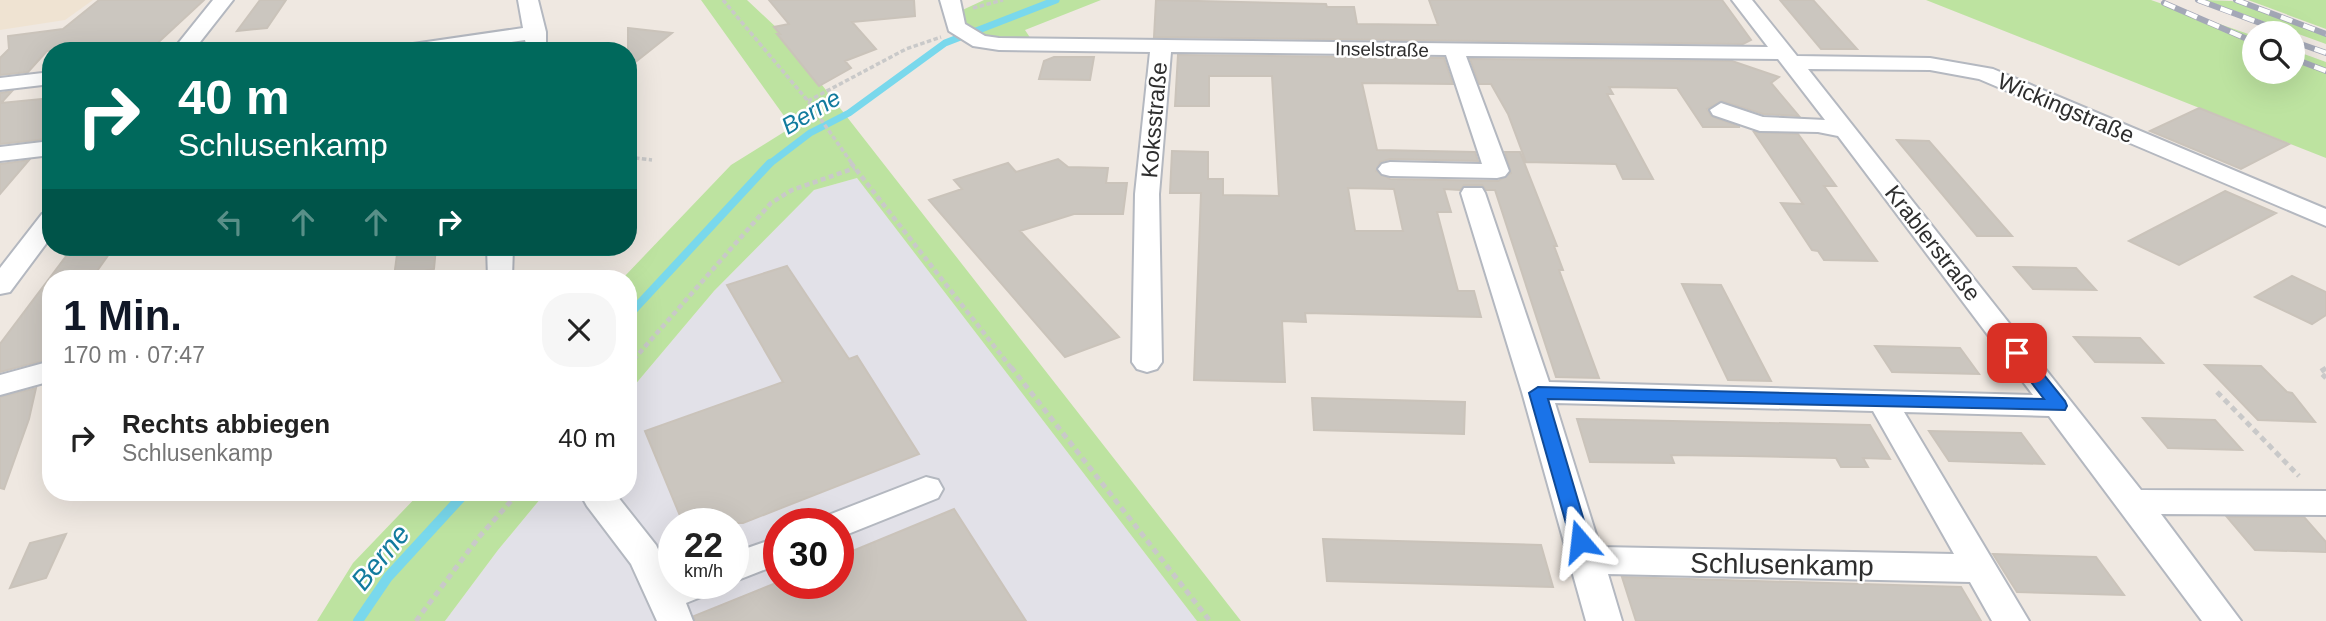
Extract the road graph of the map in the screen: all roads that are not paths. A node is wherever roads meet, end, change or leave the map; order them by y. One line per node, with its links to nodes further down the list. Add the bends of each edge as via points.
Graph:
1 (223, 0): 6 (street)
2 (528, 0): 5 (street)
3 (950, 0): 7 (street, Inselstraße, via 949,31 980,42)
4 (1742, 0): 9 (street, Krablerstraße)
5 (536, 41)
6 (189, 42)
7 (1161, 46): 8 (street, Inselstraße); 22 (street, Koksstraße, via 1147,194)
8 (1454, 50): 9 (street, Inselstraße); 16 (street, via 1497,170)
9 (1788, 57): 13 (street, Krablerstraße); 18 (street, Wickingstraße, via 1930,64 1985,74)
10 (42, 79): 11 (street)
11 (0, 84)
12 (1721, 110): 13 (street, via 1760,124 1818,125)
13 (1846, 131): 27 (street, Krablerstraße)
14 (42, 149): 15 (street)
15 (1, 154)
16 (1390, 169)
17 (1473, 193): 25 (street)
18 (2326, 218)
19 (42, 228): 20 (street)
20 (10, 260): 21 (street)
21 (0, 286)
22 (1147, 362)
23 (42, 373): 24 (street)
24 (0, 385)
25 (1538, 393): 26 (street); 33 (street)
26 (1883, 402): 27 (street); 34 (street)
27 (2059, 406): 30 (street, Krablerstraße)
28 (926, 489): 32 (street)
29 (603, 501): 35 (street)
30 (2132, 502): 31 (street); 38 (street, Krablerstraße)
31 (2325, 503)
32 (854, 518)
33 (1586, 559): 34 (street, Schlusenkamp); 36 (street)
34 (1979, 568): 37 (street)
35 (680, 600)
36 (1604, 621)
37 (2011, 621)
38 (2222, 621)

